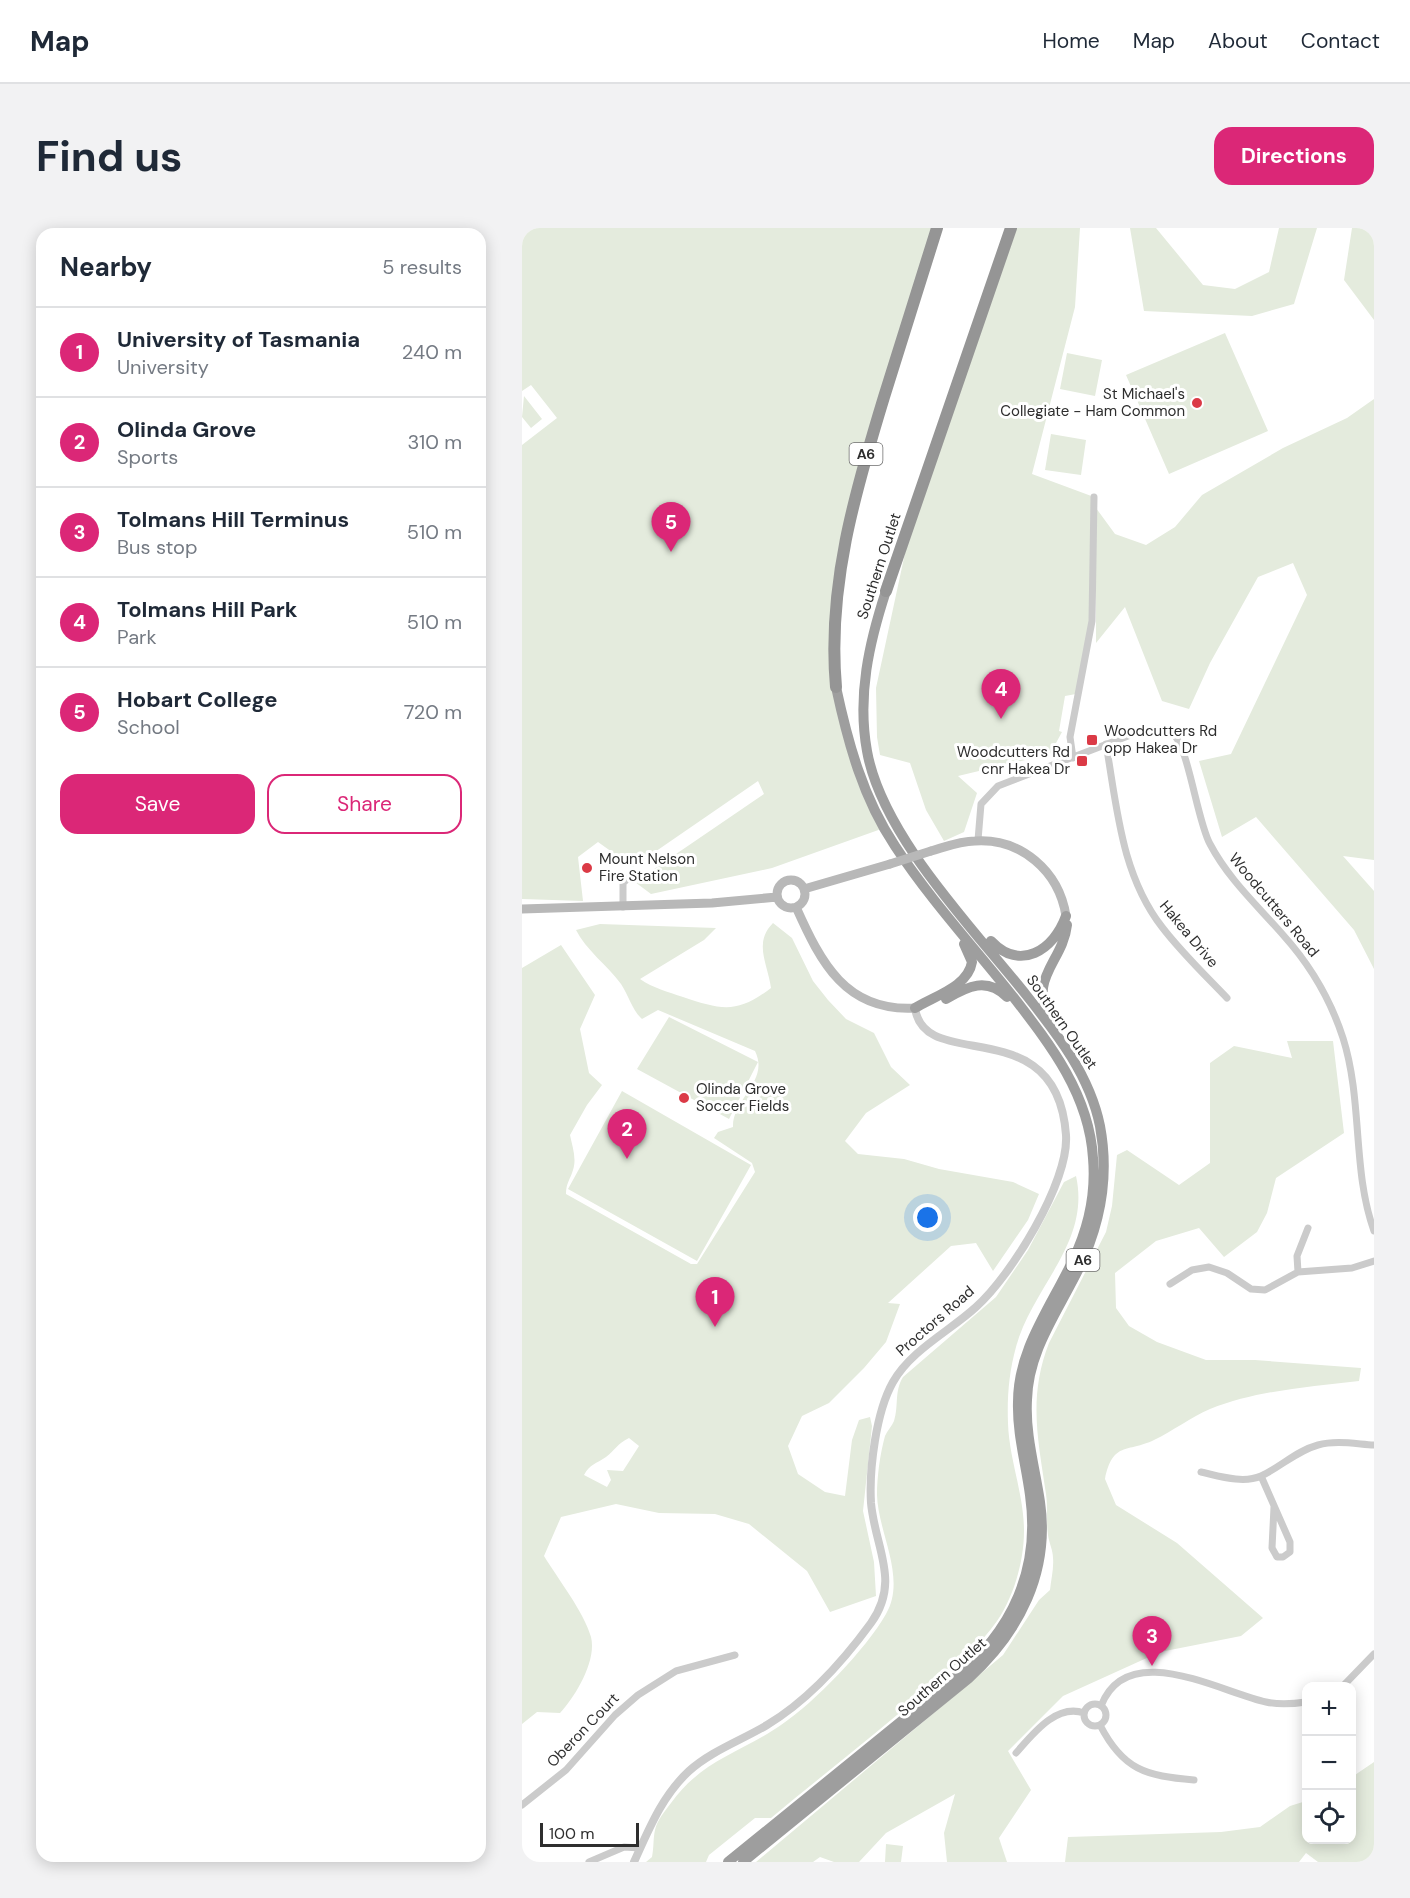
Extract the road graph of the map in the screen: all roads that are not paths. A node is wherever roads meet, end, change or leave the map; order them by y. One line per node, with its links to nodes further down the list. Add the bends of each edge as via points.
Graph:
1 (937, 228): 5 (highway, Southern Outlet / A6, via 859,477 845,540 833,629)
2 (1011, 228): 4 (highway, Southern Outlet / A6)
3 (1094, 497): 7 (street, via 1092,621 1070,737)
4 (886, 591): 16 (highway, via 871,668 869,714 876,764 897,816 930,866 998,948 1020,955 1039,951 1055,939); 19 (highway, Southern Outlet / A6, via 868,651 863,691 867,749 877,785 921,863 1041,1013)
5 (836, 687): 8 (highway, Southern Outlet / A6, via 848,741)
6 (1106, 744): 7 (street, Woodcutters Road); 17 (street, Hakea Drive, via 1123,843 1138,886 1161,926); 22 (street, Woodcutters Road, via 1155,729 1176,736 1183,748 1199,819 1215,853 1239,887 1292,944 1319,984 1347,1055 1366,1207)
7 (1073, 758): 9 (street, Woodcutters Road, via 1006,781 990,792 979,813)
8 (871, 801): 18 (highway, via 880,828 898,859 971,956 971,967 964,978); 20 (highway, Southern Outlet / A6, via 894,846 1040,1030)
9 (978, 840): 11 (main road, bridge); 16 (main road, via 1012,847 1041,865 1058,889)
10 (634, 873): 13 (street, via 623,884)
11 (804, 889): 12 (main road, via 799,882 785,881 778,887); 14 (main road, via 803,902)
12 (777, 897): 13 (main road); 14 (main road, via 782,905)
13 (623, 907): 15 (main road)
14 (796, 907): 18 (main road, via 830,970 846,989 877,1005)
15 (522, 909)
16 (1066, 916): 19 (highway, via 1063,945 1044,981 1042,997)
17 (1227, 999)
18 (915, 1008): 20 (highway, via 935,1005 973,985 992,986 1007,998); 40 (street, Proctors Road, via 919,1024 931,1035 1010,1052 1044,1075 1059,1100 1064,1118 1066,1143 1059,1177 1029,1236 991,1293 910,1361 891,1386 876,1442 871,1491 886,1585 876,1615 846,1653 790,1709 687,1773 664,1802)
19 (1078, 1067): 44 (highway, Southern Outlet / A6, via 1100,1128 1103,1186 1089,1245 1042,1339 1029,1379 1027,1419 1042,1536 1037,1571 1026,1605 1008,1637 986,1663)
20 (1071, 1081): 43 (highway, Southern Outlet / A6, via 1091,1136 1093,1194 1082,1239 1034,1333 1020,1378 1019,1426 1033,1529 1030,1563 1019,1598 1002,1629 971,1664)
21 (1308, 1228): 24 (street, via 1298,1256)
22 (1374, 1231)
23 (1374, 1261): 24 (street, via 1352,1268)
24 (1298, 1272): 25 (street, via 1265,1290 1251,1289 1227,1273 1209,1267 1192,1270)
25 (1170, 1284)
26 (1374, 1445): 28 (street, via 1316,1445 1290,1456)
27 (1201, 1472): 28 (street, via 1238,1479)
28 (1261, 1476): 29 (street)
29 (1274, 1507): 29 (street, via 1291,1546 1283,1557 1275,1555 1272,1548)
30 (1374, 1654): 32 (street)
31 (735, 1655): 39 (street, Oberon Court, via 676,1671 638,1695 566,1770)
32 (1347, 1682)
33 (1302, 1702): 34 (street, via 1269,1703 1205,1682 1152,1672 1120,1681 1107,1692)
34 (1101, 1706): 35 (street, via 1090,1705); 36 (street, via 1106,1717)
35 (1084, 1713): 36 (street, via 1089,1725); 37 (street, via 1070,1710 1050,1719)
36 (1100, 1725): 38 (street, via 1119,1755 1134,1767 1156,1775)
37 (1016, 1753)
38 (1194, 1780)
39 (522, 1805)
40 (640, 1848): 41 (street, via 624,1847); 42 (street, Proctors Road)
41 (589, 1862)
42 (634, 1862)
43 (729, 1862)
44 (743, 1862)

